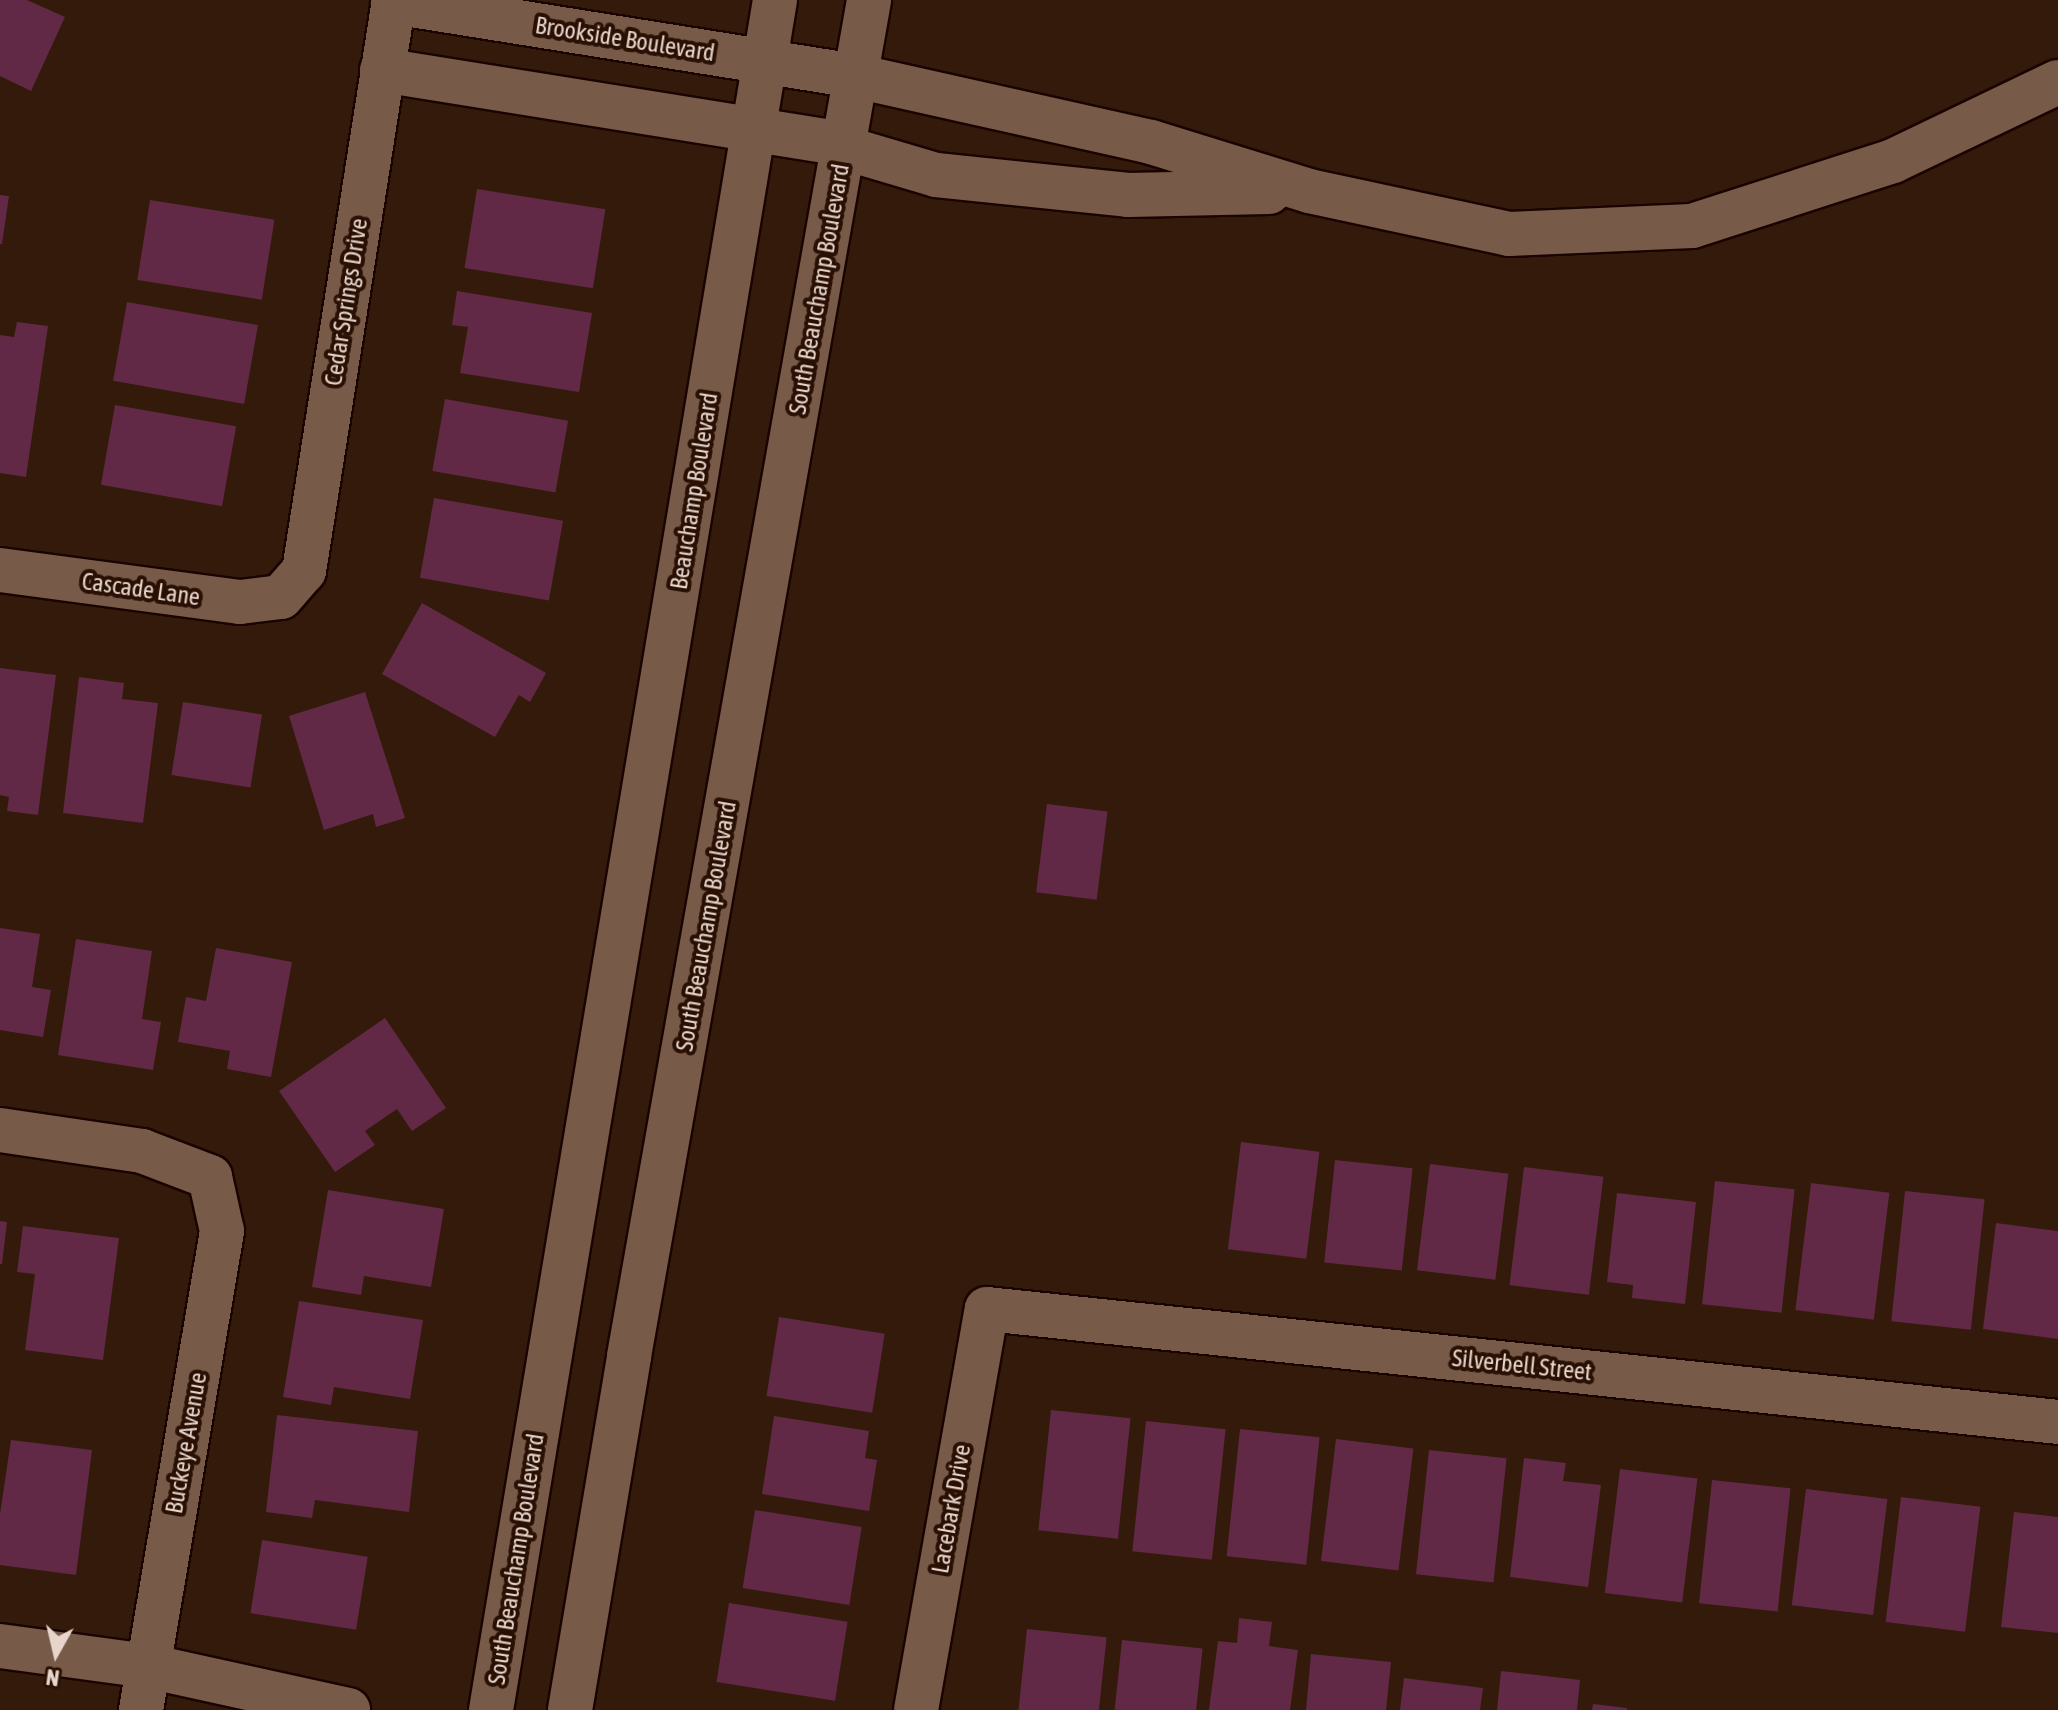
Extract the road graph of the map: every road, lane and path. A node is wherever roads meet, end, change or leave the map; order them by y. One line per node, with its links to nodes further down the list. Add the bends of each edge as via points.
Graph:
1 (775, 0): 4 (street, Beauchamp Boulevard)
2 (869, 0): 6 (street)
3 (393, 1): 4 (street, Brookside Boulevard); 5 (street, Cedar Springs Drive)
4 (765, 61): 6 (street, Brookside Boulevard); 8 (street, Beauchamp Boulevard)
5 (382, 70): 8 (street); 12 (street, Cedar Springs Drive, via 304,571)
6 (856, 76): 9 (street); 10 (street, Brookside Boulevard, via 1151,142)
7 (2058, 82): 10 (street, via 1893,161 1692,226 1509,234)
8 (754, 131): 9 (street); 13 (street, Beauchamp Boulevard)
9 (845, 146): 10 (street, via 936,175 1128,195); 22 (street, South Beauchamp Boulevard)
10 (1309, 191)
11 (0, 570): 12 (street, Cascade Lane, via 240,602)
12 (281, 597)
13 (612, 981): 21 (street, South Beauchamp Boulevard)
14 (0, 1130): 18 (street, Buckeye Avenue, via 142,1151 210,1177 222,1231)
15 (987, 1309): 16 (street, Silverbell Street); 23 (street, Lacebark Drive)
16 (2058, 1422)
17 (0, 1646): 18 (street)
18 (148, 1666): 19 (street, Buckeye Avenue); 20 (street)
19 (141, 1710)
20 (348, 1710)
21 (491, 1710)
22 (570, 1710)
23 (916, 1710)

